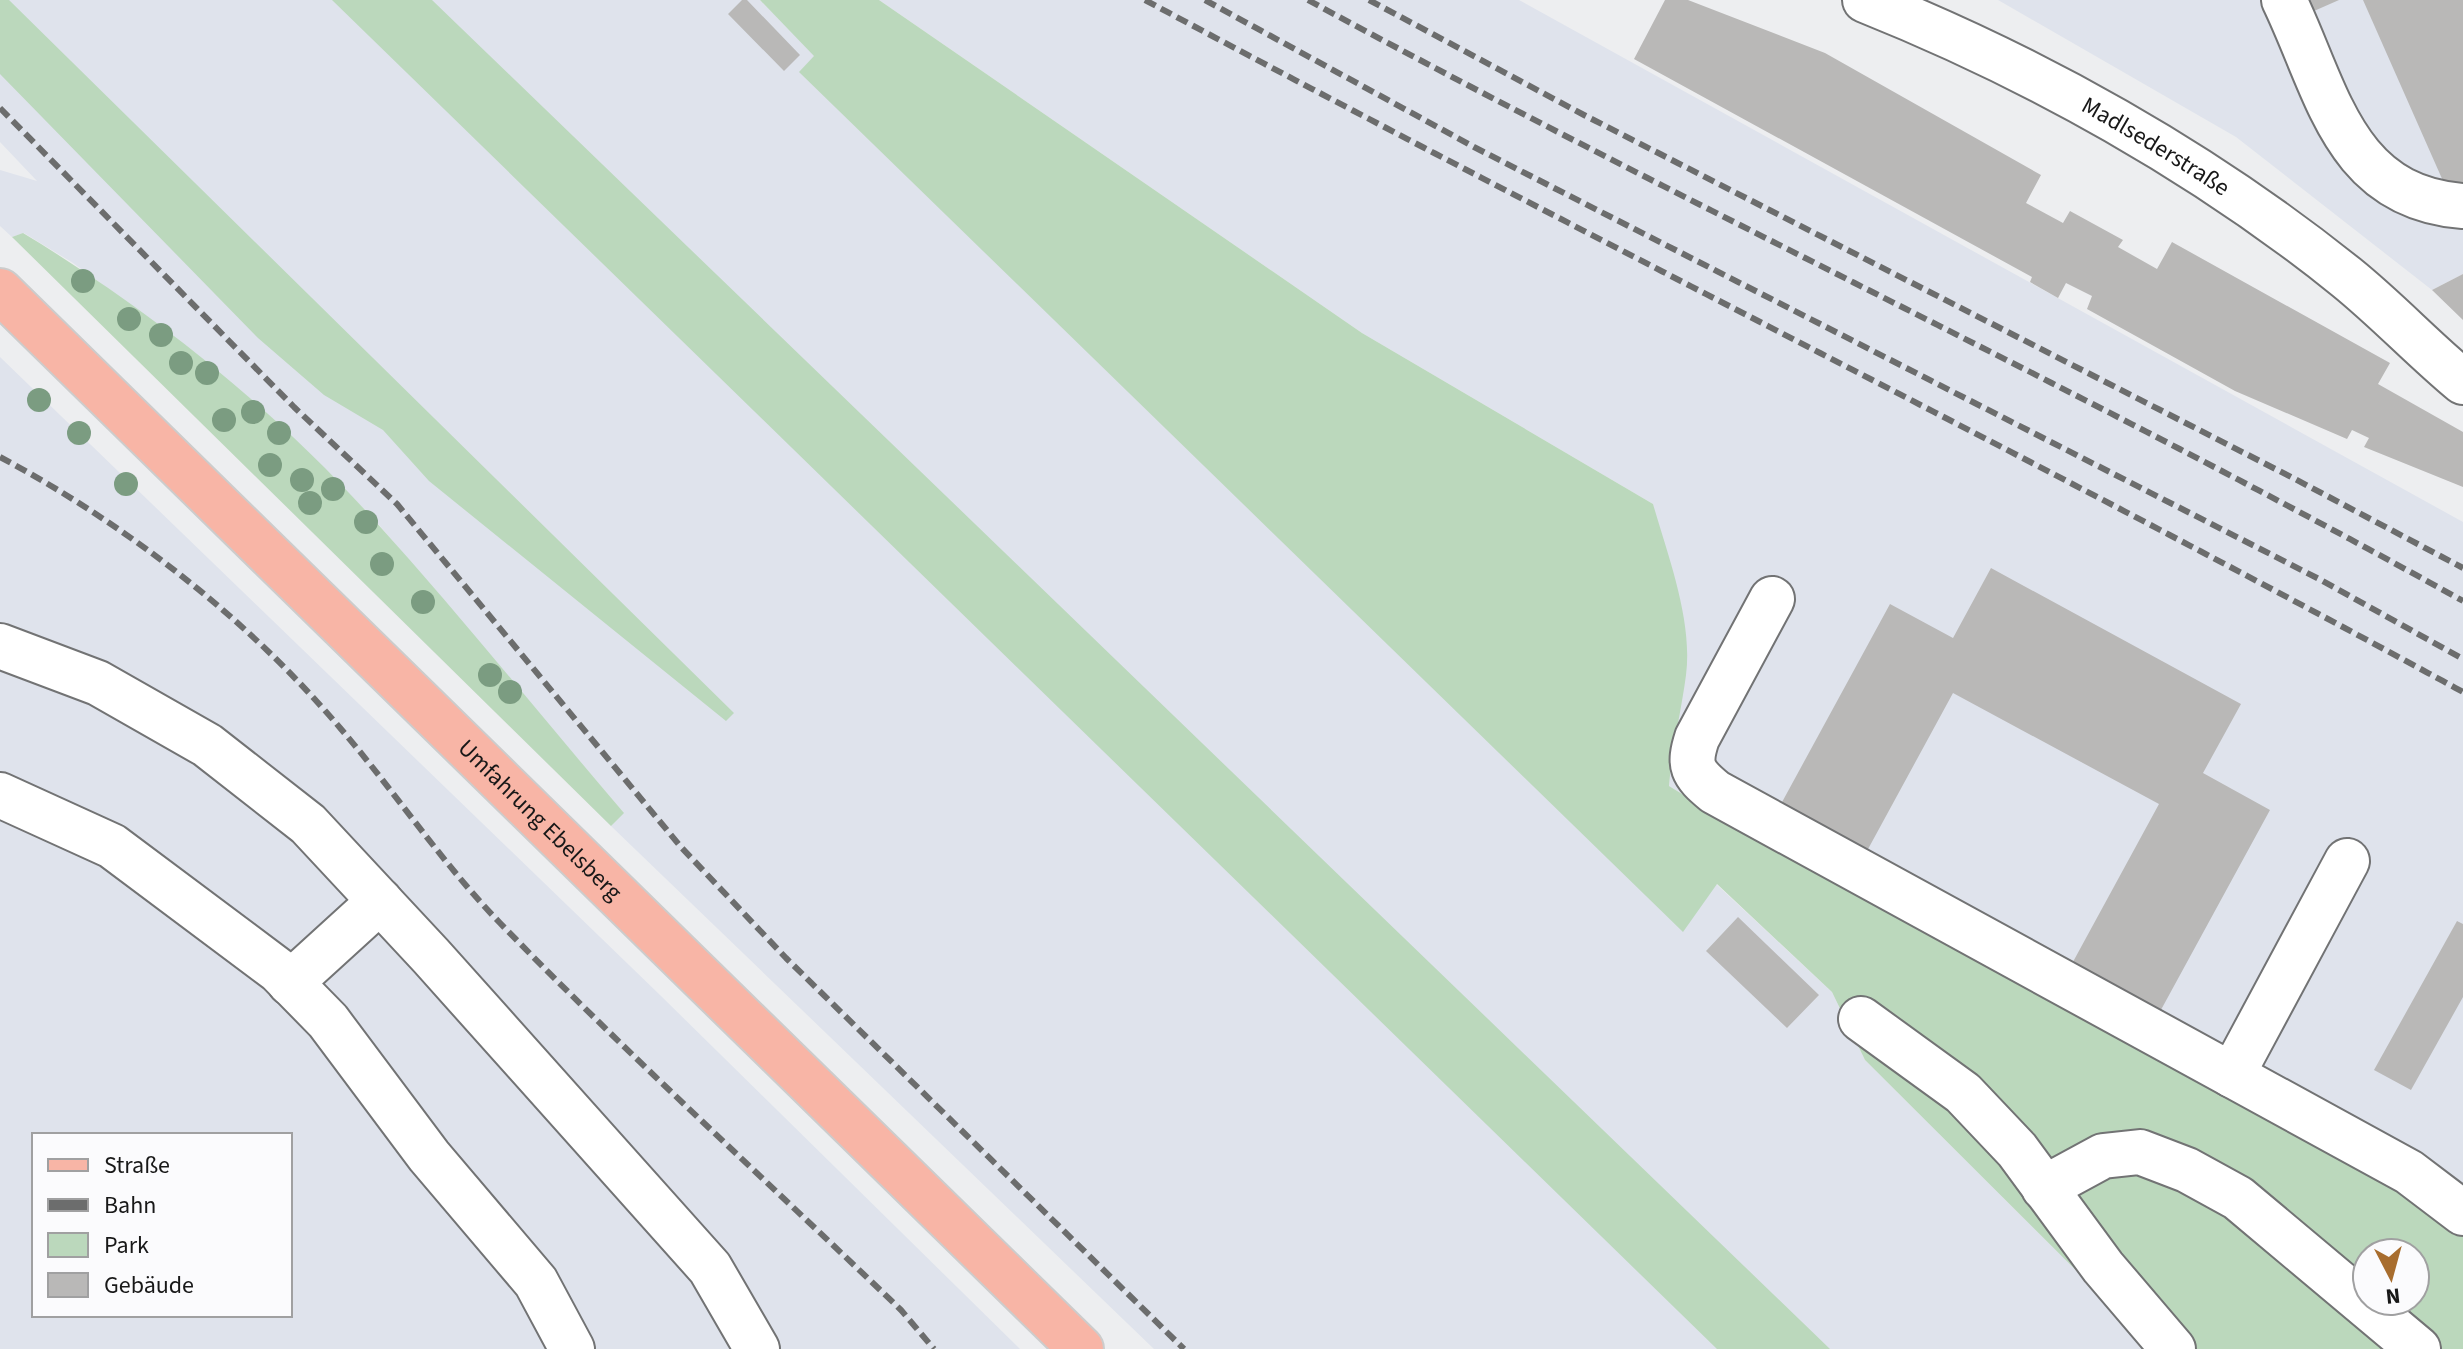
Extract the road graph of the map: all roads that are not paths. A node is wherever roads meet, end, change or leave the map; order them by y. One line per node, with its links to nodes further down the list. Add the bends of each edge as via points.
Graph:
1 (1865, 0): 5 (street, Madlsederstraße, via 1936,28 2052,86 2262,214 2347,277)
2 (2284, 0): 3 (street, via 2359,156 2380,178 2409,194)
3 (2463, 206)
4 (0, 291): 18 (main road, Umfahrung Ebelsberg)
5 (2463, 382)
6 (1772, 599): 13 (street, via 1697,738 1690,759 1698,778)
7 (0, 646): 10 (street, via 98,683 207,745 308,824)
8 (0, 795): 11 (street, via 112,846 213,918)
9 (2347, 861): 13 (street)
10 (380, 901): 11 (street); 17 (street, via 710,1268)
11 (290, 983): 16 (street, via 328,1021 429,1156 536,1282)
12 (1861, 1019): 14 (street, via 1963,1093 2017,1150)
13 (2232, 1075): 15 (street, via 2409,1172)
14 (2044, 1188): 19 (street); 20 (street, via 2103,1156 2140,1152 2187,1170 2238,1198)
15 (2463, 1213)
16 (572, 1349)
17 (757, 1349)
18 (1081, 1349)
19 (2173, 1349)
20 (2418, 1349)

